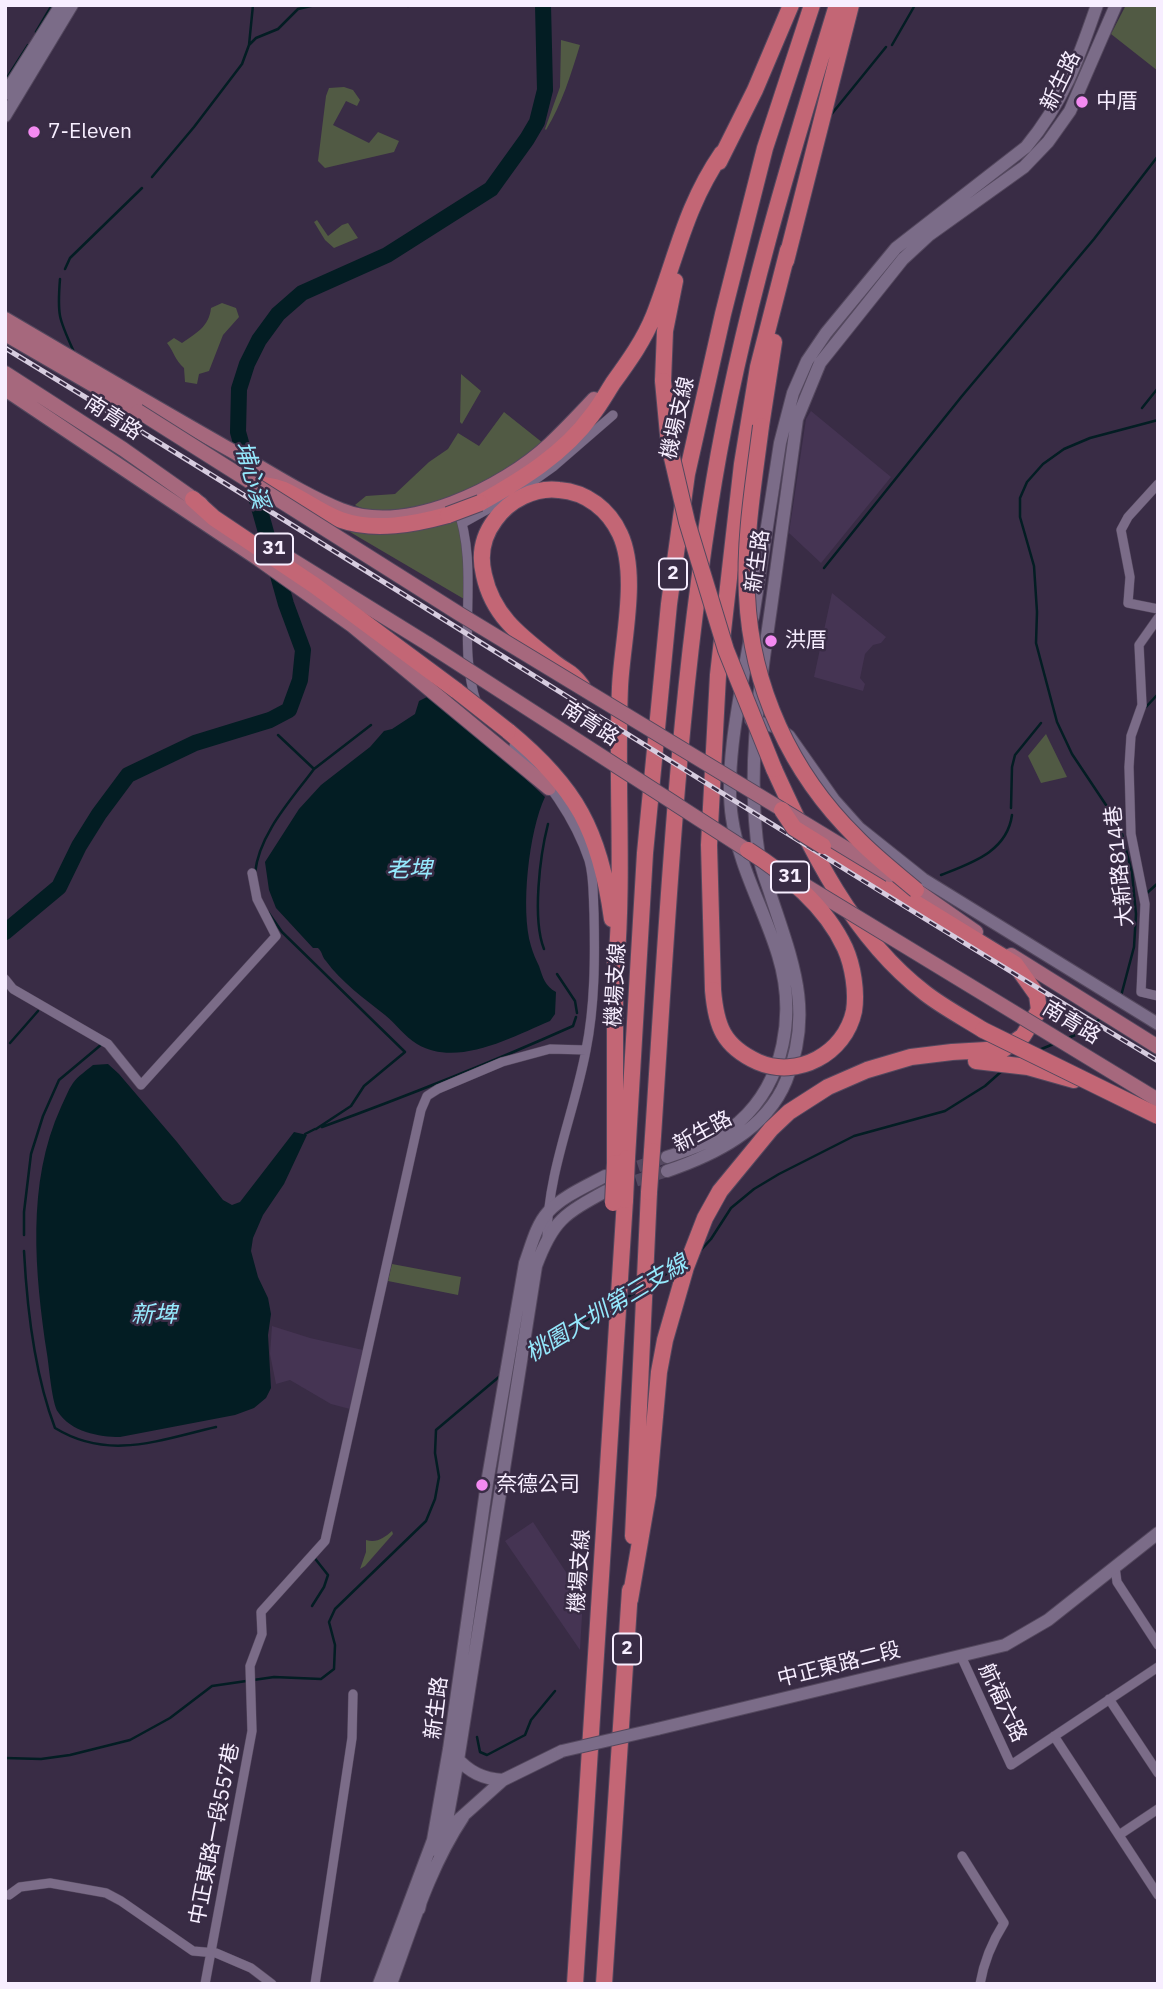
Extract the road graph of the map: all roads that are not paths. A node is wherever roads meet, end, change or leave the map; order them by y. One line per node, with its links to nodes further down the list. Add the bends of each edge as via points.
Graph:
1 (61, 5): 9 (main road)
2 (72, 5): 10 (main road)
3 (791, 5): 11 (highway)
4 (811, 5): 47 (highway, 機場支線 / 2, via 765,148 687,474 668,604)
5 (837, 5): 46 (highway, 2, via 791,156 741,348 695,608 672,857)
6 (851, 5): 12 (highway)
7 (1097, 5): 29 (main road, 新生路, via 1073,72 1043,127 1026,147 896,248 807,361 780,443)
8 (1116, 5): 30 (main road, 新生路, via 1075,100 1048,142 1024,167 903,259 820,363 797,419)
9 (5, 94)
10 (5, 116)
11 (722, 153): 19 (highway, bridge, via 695,199 653,318 636,350 582,428 526,475 480,503 399,525 344,521 282,490); 42 (highway, bridge, via 673,290 663,381 669,445 687,522 726,650 774,769 828,877 870,941 924,992 983,1030)
12 (788, 250): 33 (highway, bridge, via 758,367 742,464 718,675 709,845 718,1021 724,1037 738,1051 765,1065 786,1068 830,1050 849,1024 854,983 846,951 832,924 788,878); 35 (highway, bridge, via 751,499 747,597 756,666 790,751 809,781 855,837)
13 (5, 318): 22 (main road, via 343,511 391,517)
14 (5, 334): 19 (main road, 南青路 / 31, bridge)
15 (5, 373): 21 (main road, 南青路 / 31)
16 (5, 389): 28 (main road, 31, via 353,626)
17 (594, 399): 22 (main road, via 521,467)
18 (613, 415): 23 (street, via 543,474)
19 (253, 483): 26 (main road, 南青路 / 31, bridge)
20 (1158, 484): 24 (street, via 1121,530 1130,577 1128,603)
21 (193, 499): 33 (main road, 南青路 / 31, bridge); 36 (highway, bridge, via 359,617 537,755 565,786 590,829 609,902)
22 (456, 502): 23 (street)
23 (464, 523): 27 (street)
24 (1158, 609)
25 (1158, 618): 38 (street, 大新路814巷, via 1139,645 1142,705 1131,736 1129,767 1131,834 1146,905 1141,992)
26 (582, 687): 32 (main road, 南青路 / 31, bridge); 36 (highway, via 573,674 531,644 497,610 481,562 484,543 504,509 542,490 573,492 605,510 621,535 629,575 620,685)
27 (476, 703): 28 (main road); 31 (street)
28 (463, 715): 31 (main road, 31)
29 (737, 717): 30 (main road); 46 (main road, 新生路, via 732,816 742,863 778,956 786,1005 785,1038 762,1098 746,1115 718,1136)
30 (754, 721): 39 (main road, via 789,736 859,828 923,879); 46 (main road, 新生路, via 754,814 760,859 797,982 801,1019 786,1081 776,1101 741,1137 701,1159)
31 (549, 788): 41 (street, via 574,825 593,877 595,961)
32 (782, 810): 35 (main road, 南青路 / 31, bridge); 45 (highway, bridge, via 794,828 1015,964 1040,1007 1023,1036 997,1051 930,1054 867,1070 808,1099)
33 (748, 850): 43 (main road, 南青路 / 31, bridge)
34 (252, 873): 37 (street, via 257,899 276,936 141,1085 108,1044 13,989)
35 (916, 890): 40 (main road, 南青路 / 31)
36 (616, 967): 47 (highway)
37 (5, 979)
38 (1158, 996)
39 (1158, 1024)
40 (1158, 1047)
41 (586, 1050): 49 (street); 75 (street, 中正東路一段557巷, via 529,1053 438,1089 427,1096 421,1110 325,1541 261,1612 262,1634 250,1666 252,1731)
42 (1112, 1093): 44 (highway, bridge); 45 (highway, bridge, via 1028,1067 944,1062 867,1080)
43 (1158, 1100)
44 (1158, 1116)
45 (771, 1129): 55 (highway, via 720,1191 705,1218 676,1299 659,1372 648,1495)
46 (662, 1160): 55 (highway, 2, bridge, via 649,1192)
47 (616, 1166): 48 (highway, 機場支線 / 2, bridge); 49 (main road, 新生路)
48 (615, 1198): 50 (main road, 新生路, via 579,1206); 81 (highway, 機場支線 / 2, via 616,1328)
49 (547, 1213): 50 (street); 51 (main road, 新生路, via 525,1263)
50 (547, 1236): 51 (main road, 新生路)
51 (519, 1336): 52 (main road, 新生路)
52 (510, 1388): 62 (main road, 新生路, via 487,1483); 63 (main road, 新生路)
53 (1158, 1533): 54 (main road, 中正東路二段)
54 (1115, 1567): 56 (street, via 1117,1582); 57 (main road, 中正東路二段, via 1024,1636)
55 (630, 1600): 82 (highway, 2)
56 (1158, 1645)
57 (961, 1656): 61 (street, 航福六路, via 1011,1765); 65 (main road, 中正東路二段, bridge, via 562,1751)
58 (1158, 1667): 60 (street)
59 (353, 1694): 78 (street, via 352,1738)
60 (1109, 1699): 61 (street); 64 (street)
61 (1054, 1736): 69 (street)
62 (449, 1749): 63 (main road, 新生路); 70 (main road)
63 (458, 1760): 65 (main road, via 486,1779); 68 (main road)
64 (1158, 1773)
65 (503, 1780): 67 (main road, 中正東路二段)
66 (1158, 1809): 69 (street)
67 (463, 1817): 68 (main road); 74 (main road)
68 (444, 1831): 70 (main road); 74 (main road, via 429,1866)
69 (1119, 1835): 73 (street)
70 (433, 1840): 79 (main road)
71 (962, 1856): 83 (street, via 1004,1923)
72 (9, 1895): 75 (street, via 19,1887 50,1883 106,1893 193,1951)
73 (1158, 1895)
74 (419, 1909): 80 (main road)
75 (211, 1953): 76 (street, 中正東路一段557巷); 77 (street, via 251,1968)
76 (205, 1984)
77 (272, 1984)
78 (315, 1984)
79 (379, 1984)
80 (391, 1984)
81 (575, 1984)
82 (604, 1984)
83 (980, 1984)

